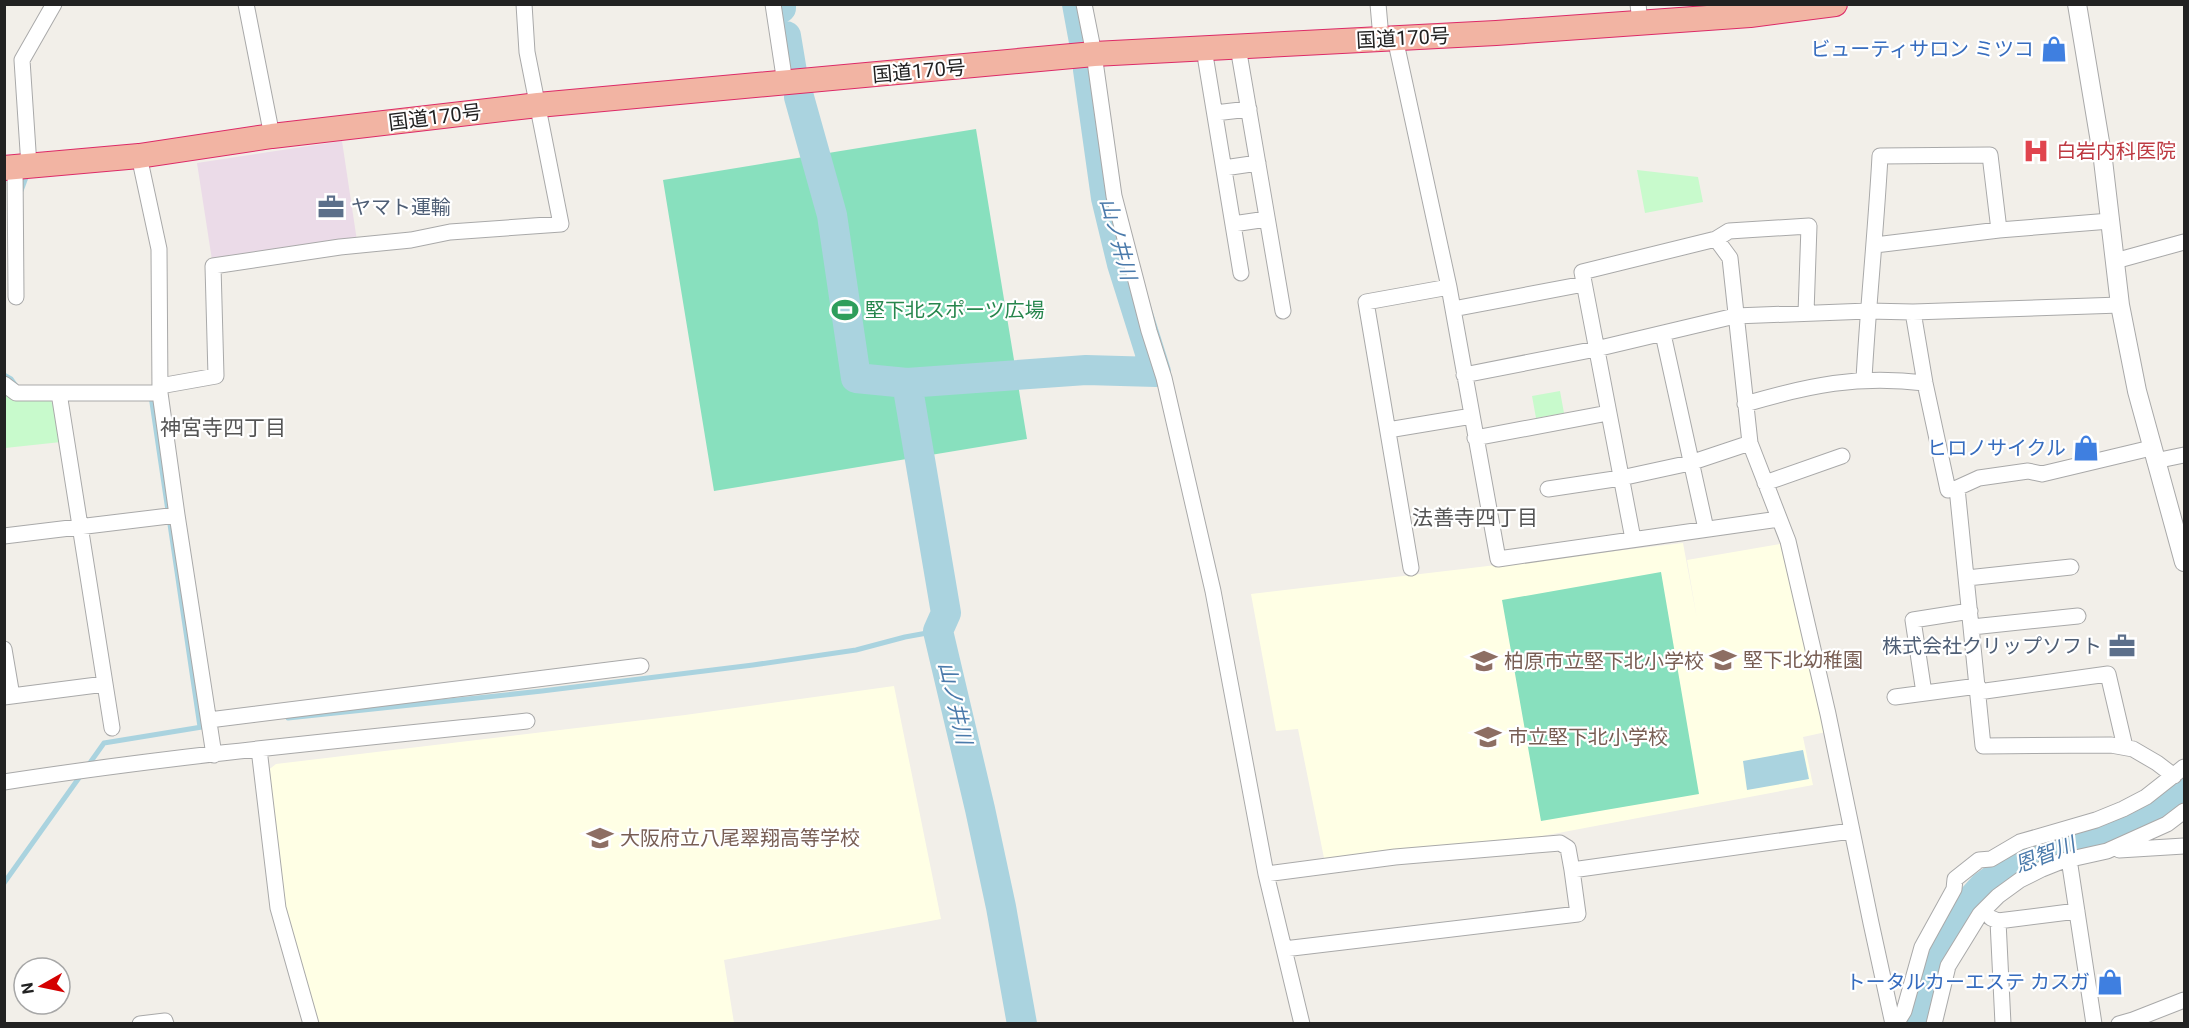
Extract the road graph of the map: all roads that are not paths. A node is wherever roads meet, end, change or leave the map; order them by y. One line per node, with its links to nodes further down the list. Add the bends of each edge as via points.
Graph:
1 (54, 4): 22 (street, via 22,60)
2 (246, 4): 19 (street)
3 (524, 4): 16 (street, via 527,52)
4 (773, 4): 15 (street)
5 (1084, 4): 14 (street)
6 (1378, 4): 11 (street)
7 (1836, 4): 9 (highway, 国道170号)
8 (2077, 4): 25 (street)
9 (1750, 10): 10 (highway, 国道170号)
10 (1639, 14): 11 (highway, 国道170号)
11 (1388, 38): 12 (highway, 国道170号); 34 (street)
12 (1238, 47): 13 (highway, 国道170号); 17 (street)
13 (1204, 49): 14 (highway, 国道170号); 18 (street)
14 (1094, 54): 15 (highway, 国道170号); 99 (street, via 1114,196 1164,378 1213,591)
15 (785, 83): 16 (highway, 国道170号)
16 (538, 105): 19 (highway, 国道170号); 49 (street, via 561,224 450,232 213,266 216,375)
17 (1249, 109): 18 (street); 21 (street)
18 (1215, 113): 23 (street)
19 (272, 136): 20 (highway, 国道170号)
20 (139, 156): 22 (highway, 国道170号); 49 (street, via 159,249)
21 (1258, 164): 23 (street); 24 (street)
22 (16, 167): 35 (street)
23 (1224, 168): 26 (street)
24 (1267, 219): 26 (street); 38 (street)
25 (2110, 221): 27 (street); 31 (street)
26 (1233, 224): 32 (street)
27 (1999, 230): 30 (street); 30 (street, via 1990,155 1880,156)
28 (1716, 240): 33 (street, via 1582,272); 41 (street, via 1729,231 1809,226); 42 (street, via 1730,258)
29 (2184, 242): 31 (street)
30 (1875, 245): 39 (street)
31 (2115, 261): 36 (street)
32 (1241, 273)
33 (1584, 284): 37 (street); 44 (street)
34 (1449, 286): 37 (street); 54 (street, via 1366,303)
35 (16, 297)
36 (2120, 305): 40 (street); 57 (street)
37 (1453, 309): 45 (street)
38 (1283, 311)
39 (1868, 311): 40 (street); 41 (street); 46 (street)
40 (1913, 312): 47 (street)
41 (1806, 313): 42 (street)
42 (1735, 316): 43 (street); 51 (street)
43 (1662, 334): 44 (street); 60 (street)
44 (1596, 349): 45 (street); 52 (street)
45 (1464, 375): 53 (street)
46 (1864, 379): 47 (street); 51 (street, via 1799,389)
47 (1925, 383): 63 (street, via 1948,490)
48 (4, 384): 50 (street, via 16,393)
49 (160, 389): 50 (street); 65 (street)
50 (59, 393): 67 (street)
51 (1745, 404): 56 (street)
52 (1608, 413): 55 (street); 61 (street)
53 (1472, 416): 54 (street); 55 (street)
54 (1388, 430): 73 (street)
55 (1475, 438): 70 (street, via 1498,559)
56 (1750, 443): 60 (street); 62 (street)
57 (2153, 454): 58 (street); 63 (street, via 2042,474 2028,471 1979,478); 71 (street)
58 (2184, 455)
59 (1842, 456): 62 (street)
60 (1690, 463): 61 (street); 68 (street)
61 (1621, 478): 64 (street); 70 (street)
62 (1765, 483): 66 (street)
63 (1957, 488): 74 (street)
64 (1548, 489)
65 (177, 515): 67 (street); 86 (street)
66 (1779, 519): 68 (street); 94 (street, via 1788,540)
67 (80, 527): 69 (street); 80 (street)
68 (1706, 529): 70 (street)
69 (4, 536)
70 (1633, 539)
71 (2184, 562)
72 (2071, 567): 74 (street)
73 (1411, 568)
74 (1967, 578): 75 (street)
75 (1971, 611): 77 (street); 82 (street, via 1913,620)
76 (2078, 616): 77 (street)
77 (1972, 627): 81 (street)
78 (4, 649): 83 (street)
79 (641, 666): 86 (street)
80 (105, 684): 83 (street); 87 (street)
81 (1978, 689): 82 (street); 88 (street, via 1983,747); 88 (street, via 2108,675)
82 (1924, 693): 84 (street)
83 (8, 696)
84 (1895, 697)
85 (527, 721): 89 (street)
86 (210, 725): 90 (street)
87 (112, 728)
88 (2126, 747): 91 (street)
89 (259, 749): 90 (street); 107 (street, via 278,908)
90 (214, 755): 92 (street)
91 (2179, 771): 109 (street, via 2123,809 2020,842 1979,860 1955,879 1954,889 1922,947 1904,1011)
92 (4, 782)
93 (2184, 811): 96 (street, via 2167,824)
94 (1851, 831): 98 (street); 109 (street)
95 (2184, 846): 96 (street)
96 (2107, 851): 97 (street)
97 (2069, 860): 100 (street); 101 (street, via 2020,880)
98 (1572, 870): 99 (street, via 1568,848 1560,843 1395,857); 103 (street, via 1578,914)
99 (1266, 874): 103 (street)
100 (2077, 911): 102 (street); 112 (street)
101 (1980, 914): 102 (street); 110 (street, via 1948,966)
102 (1998, 921): 111 (street)
103 (1284, 949): 108 (street)
104 (2184, 1000): 113 (street)
105 (140, 1023): 106 (street)
106 (166, 1023)
107 (311, 1023)
108 (1302, 1023)
109 (1894, 1023)
110 (1934, 1023)
111 (2002, 1023)
112 (2094, 1023)
113 (2119, 1023)

